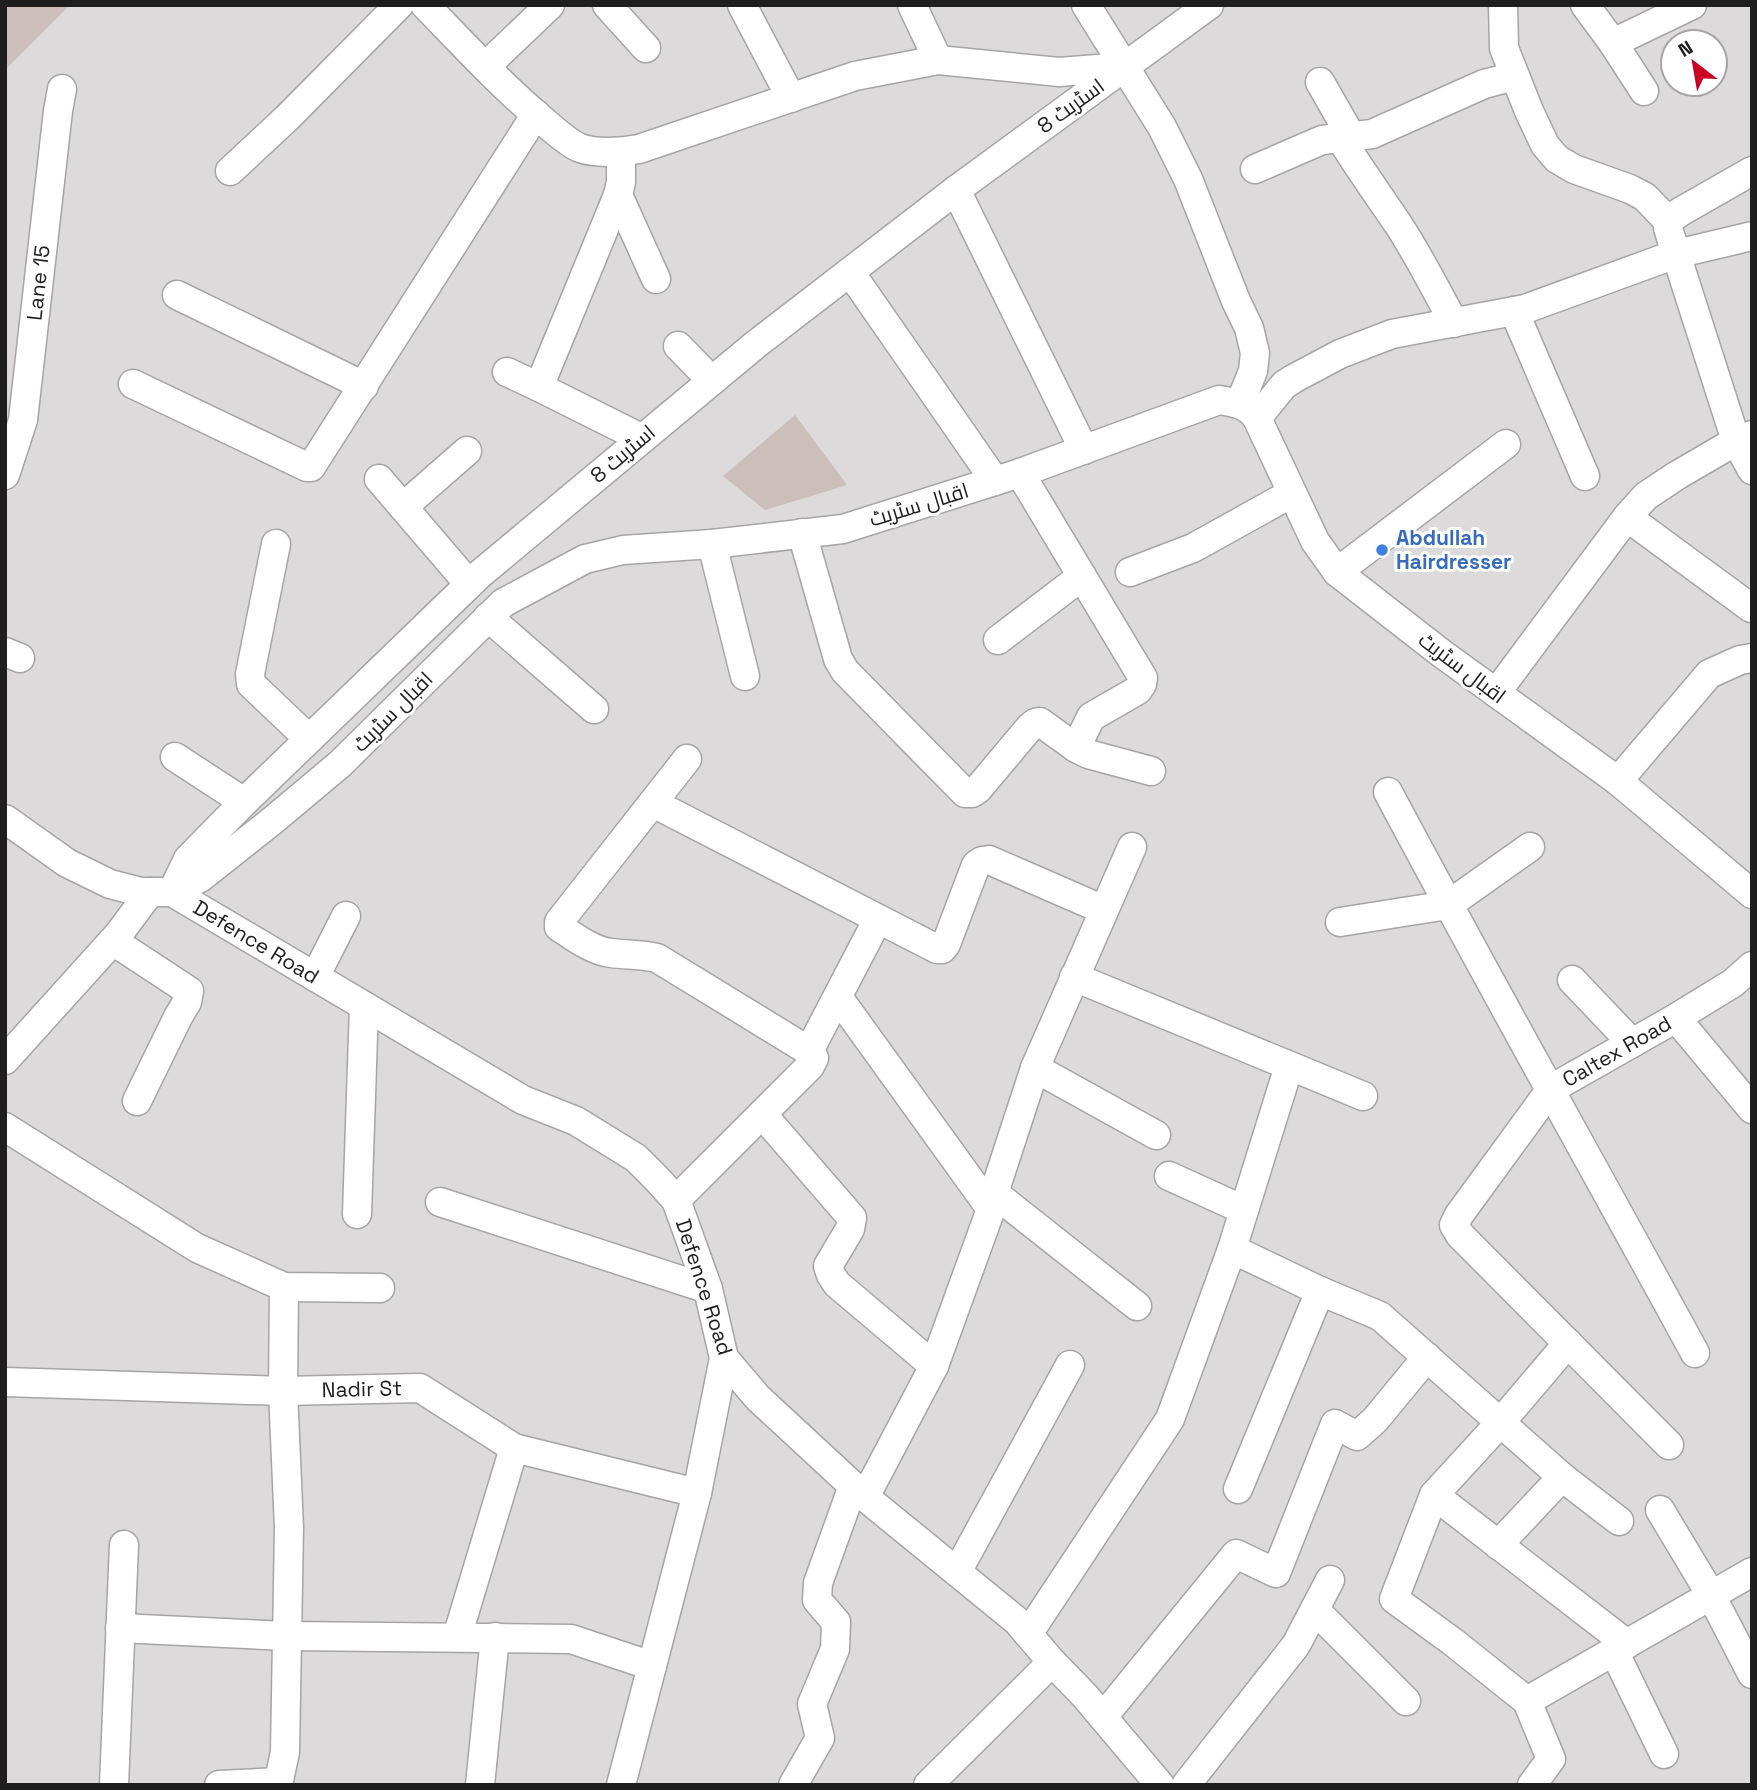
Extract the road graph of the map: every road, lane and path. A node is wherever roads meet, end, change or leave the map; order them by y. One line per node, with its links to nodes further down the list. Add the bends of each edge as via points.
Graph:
1 (399, 5): 26 (street)
2 (425, 5): 15 (street)
3 (550, 5): 15 (street)
4 (607, 5): 13 (street)
5 (742, 5): 21 (street)
6 (912, 5): 14 (street)
7 (1086, 5): 16 (street)
8 (1209, 5): 16 (street, اسٹریٹ 8)
9 (1503, 5): 17 (street, via 1504,48)
10 (1584, 5): 12 (street)
11 (1692, 5): 12 (street)
12 (1613, 43): 20 (street)
13 (646, 48)
14 (938, 60): 16 (street, via 1059,72); 21 (street, via 855,76)
15 (486, 66): 22 (street)
16 (1123, 67): 28 (street, اسٹریٹ 8); 44 (street, via 1162,127 1188,179 1249,328 1255,352)
17 (1515, 76): 23 (street, via 1484,84 1372,134); 30 (street, via 1545,145 1557,159 1645,197)
18 (1320, 82): 23 (street)
19 (62, 89): 51 (street, Lane 15, via 23,419)
20 (1644, 91)
21 (791, 98): 24 (street)
22 (536, 114): 24 (street, via 579,148); 42 (street)
23 (1346, 138): 25 (street, via 1322,140); 37 (street, via 1360,171 1399,226)
24 (621, 152): 29 (street)
25 (1255, 169)
26 (230, 171)
27 (1752, 172): 30 (street)
28 (956, 190): 33 (street, اسٹریٹ 8); 48 (street)
29 (618, 195): 34 (street); 43 (street)
30 (1668, 221): 32 (street)
31 (1752, 236): 32 (street)
32 (1676, 254): 36 (street); 46 (street)
33 (850, 272): 40 (street, اسٹریٹ 8); 53 (street)
34 (656, 278)
35 (177, 295): 42 (street)
36 (1514, 311): 37 (street); 52 (street)
37 (1454, 323): 44 (street, via 1392,334 1340,354 1293,379)
38 (678, 346): 40 (street)
39 (507, 372): 43 (street)
40 (712, 381): 45 (street, اسٹریٹ 8)
41 (134, 384): 42 (street, via 307,467)
42 (364, 386)
43 (539, 387): 45 (street)
44 (1248, 411): 48 (street, اقبال سٹریٹ, via 1219,400); 55 (street, اقبال سٹریٹ)
45 (641, 438): 64 (street, اسٹریٹ 8)
46 (1744, 438): 50 (street); 57 (street, via 1646,496)
47 (1506, 444): 62 (street)
48 (1084, 450): 53 (street, اقبال سٹریٹ)
49 (467, 451): 56 (street)
50 (1752, 470)
51 (5, 475)
52 (1585, 476)
53 (1007, 477): 58 (street, اقبال سٹریٹ, via 843,528); 63 (street)
54 (379, 479): 56 (street)
55 (1292, 493): 61 (street, via 1193,548); 62 (street, اقبال سٹریٹ, via 1315,541)
56 (403, 508): 64 (street)
57 (1627, 517): 65 (street); 70 (street)
58 (802, 534): 60 (street, اقبال سٹریٹ); 73 (street, via 845,671 965,793 978,789 1035,723)
59 (276, 544): 72 (street, via 251,684)
60 (712, 544): 66 (street, اقبال سٹریٹ, via 624,550 585,559 502,603); 69 (street)
61 (1130, 572)
62 (1337, 572): 70 (street, اقبال سٹریٹ)
63 (1082, 576): 67 (street); 73 (street, via 1143,678 1138,690 1091,717)
64 (469, 584): 72 (street, اسٹریٹ 8)
65 (1751, 608)
66 (488, 617): 71 (street); 84 (street, اقبال سٹریٹ, via 340,764 200,878)
67 (998, 640)
68 (1752, 658): 77 (street, via 1709,674)
69 (745, 676)
70 (1496, 693): 77 (street, اقبال سٹریٹ)
71 (594, 709)
72 (309, 739): 79 (street, اسٹریٹ 8)
73 (1076, 748): 76 (street)
74 (175, 757): 79 (street)
75 (687, 759): 80 (street)
76 (1150, 771)
77 (1618, 781): 85 (street, اقبال سٹریٹ)
78 (1388, 792): 86 (street)
79 (244, 802): 84 (street, اسٹریٹ 8)
80 (653, 803): 89 (street); 100 (street, via 559,927 608,953 657,958)
81 (5, 819): 84 (street, via 67,863 110,884)
82 (1132, 847): 87 (street)
83 (1530, 847): 86 (street)
84 (161, 892): 91 (street); 93 (street, Defence Road)
85 (1752, 894)
86 (1448, 905): 90 (street); 104 (street)
87 (1104, 909): 89 (street, via 989,860 976,865 942,948); 94 (street)
88 (346, 916): 93 (street)
89 (878, 919): 96 (street)
90 (1340, 922)
91 (113, 941): 101 (street); 106 (street, via 189,991)
92 (1752, 966): 98 (street, Caltex Road)
93 (315, 977): 97 (street, Defence Road)
94 (1074, 977): 102 (street); 103 (street)
95 (1572, 980): 99 (street)
96 (838, 997): 100 (street); 113 (street)
97 (364, 1006): 112 (street, Defence Road, via 523,1100 576,1121 636,1158); 116 (street)
98 (1676, 1018): 99 (street, Caltex Road); 107 (street)
99 (1632, 1043): 104 (street, Caltex Road)
100 (809, 1051): 108 (street, via 814,1058 810,1066)
101 (5, 1060)
102 (1289, 1066): 105 (street); 115 (street)
103 (1035, 1068): 110 (street); 113 (street)
104 (1551, 1089): 123 (street, Caltex Road, via 1454,1226); 124 (street)
105 (1363, 1096)
106 (137, 1101)
107 (1752, 1109)
108 (762, 1114): 112 (street); 127 (street, via 852,1218 828,1266 837,1284)
109 (5, 1127): 118 (street, via 197,1248)
110 (1156, 1135)
111 (1169, 1176): 115 (street)
112 (676, 1200): 120 (street, Defence Road)
113 (992, 1201): 122 (street); 127 (street)
114 (440, 1202): 120 (street)
115 (1244, 1210): 117 (street)
116 (357, 1214)
117 (1232, 1249): 121 (street); 149 (street, via 1170,1419)
118 (284, 1287): 119 (street); 130 (street)
119 (380, 1288)
120 (708, 1289): 126 (street, Defence Road)
121 (1320, 1291): 125 (street, via 1380,1316); 135 (street)
122 (1137, 1306)
123 (1568, 1343): 131 (street); 132 (street)
124 (1695, 1353)
125 (1427, 1357): 131 (street); 159 (street, via 1357,1436 1335,1424 1276,1573 1236,1554)
126 (724, 1358): 136 (street, Defence Road, via 758,1398); 137 (street)
127 (934, 1366): 136 (street)
128 (1070, 1366): 143 (street)
129 (5, 1382): 130 (street, Nadir St)
130 (283, 1391): 133 (street, Nadir St, via 420,1388); 150 (street, via 289,1528)
131 (1500, 1423): 134 (street); 138 (street)
132 (1669, 1445)
133 (514, 1448): 137 (street, Nadir St); 151 (street)
134 (1562, 1477): 140 (street); 142 (street)
135 (1238, 1489)
136 (859, 1492): 143 (street, Defence Road); 166 (street, via 818,1583 817,1600 836,1622 835,1649 811,1704 820,1738)
137 (696, 1493): 155 (street)
138 (1433, 1495): 142 (street); 158 (street, via 1394,1599)
139 (1660, 1510): 146 (street)
140 (1619, 1521)
141 (124, 1545): 148 (street)
142 (1498, 1545): 153 (street)
143 (957, 1572): 149 (street, Defence Road)
144 (1752, 1572): 146 (street)
145 (1330, 1580): 147 (street)
146 (1711, 1595): 153 (street); 156 (street)
147 (1315, 1610): 157 (street); 169 (street, via 1296,1645)
148 (120, 1628): 150 (street); 162 (street)
149 (1028, 1634): 154 (street, Defence Road)
150 (287, 1636): 151 (street); 161 (street, via 285,1752)
151 (457, 1637): 152 (street)
152 (495, 1637): 155 (street, via 571,1639); 164 (street)
153 (1620, 1647): 158 (street); 160 (street)
154 (1052, 1662): 159 (street, Defence Road); 167 (street)
155 (652, 1666): 165 (street)
156 (1752, 1674)
157 (1406, 1701)
158 (1527, 1701): 170 (street, via 1551,1759)
159 (1103, 1717): 168 (street, Defence Road)
160 (1664, 1754)
161 (279, 1783): 163 (street)
162 (114, 1785)
163 (219, 1785)
164 (481, 1785)
165 (621, 1785)
166 (793, 1785)
167 (928, 1785)
168 (1160, 1785)
169 (1186, 1785)
170 (1532, 1785)

